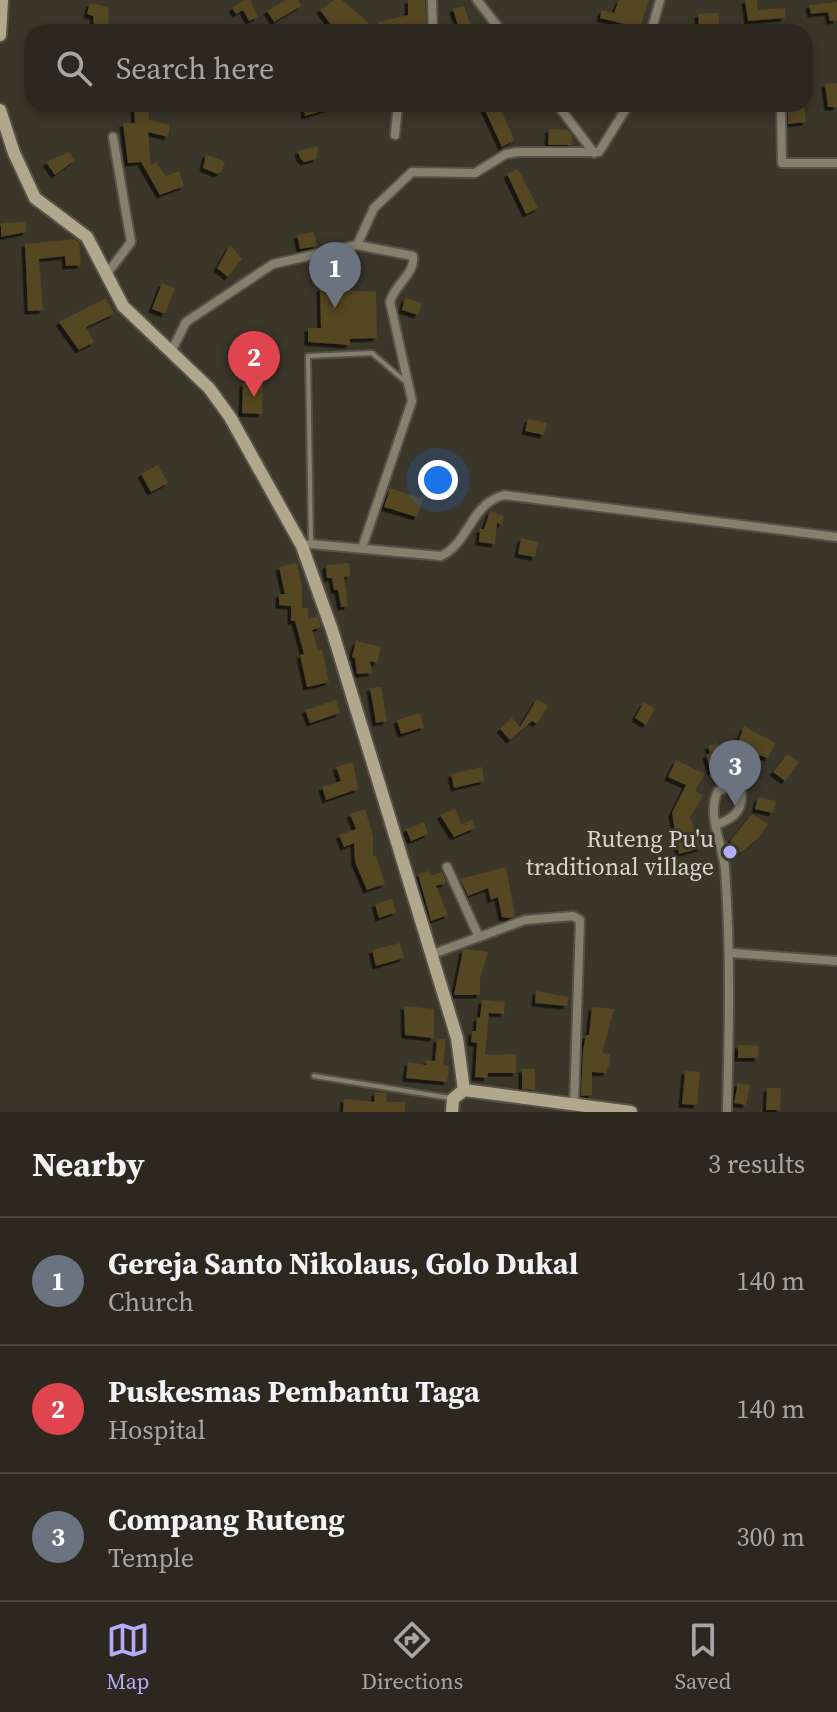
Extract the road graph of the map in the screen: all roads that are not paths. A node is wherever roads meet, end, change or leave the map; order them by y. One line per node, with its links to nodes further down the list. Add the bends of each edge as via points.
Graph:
1 (2, 0): 8 (street)
2 (432, 0): 5 (street)
3 (477, 0): 6 (street)
4 (660, 0): 7 (street)
5 (433, 24)
6 (496, 24)
7 (653, 24)
8 (0, 35)
9 (0, 110): 19 (street, via 35,198 87,237)
10 (397, 112): 14 (street)
11 (563, 112): 16 (street)
12 (625, 112): 16 (street, via 605,147)
13 (781, 112): 17 (street, via 782,163)
14 (395, 135)
15 (113, 137): 19 (street, via 131,242)
16 (594, 153): 18 (street, via 518,152 475,173 412,172 374,208)
17 (837, 163)
18 (357, 245): 20 (street, via 266,268 186,322); 21 (street, via 413,256 412,267 390,302)
19 (106, 275): 20 (street, via 135,320)
20 (171, 352): 23 (street, via 197,374 230,417)
21 (409, 385): 23 (lane, via 372,353 308,356); 24 (street, via 411,408)
22 (837, 537): 24 (street, via 504,495 481,506 452,549 441,556)
23 (306, 545): 24 (street); 29 (street)
24 (362, 548)
25 (718, 824): 25 (street, via 712,811 715,795 735,784 741,789 741,804 733,818); 28 (street)
26 (447, 867): 27 (street)
27 (479, 937): 29 (street); 34 (street, via 535,918 580,920)
28 (732, 953): 30 (street); 36 (street)
29 (429, 956): 32 (street, via 457,1038)
30 (837, 961)
31 (314, 1076): 33 (lane)
32 (464, 1090): 33 (street); 34 (street)
33 (453, 1106)
34 (577, 1108): 35 (street)
35 (631, 1112)
36 (727, 1112)

